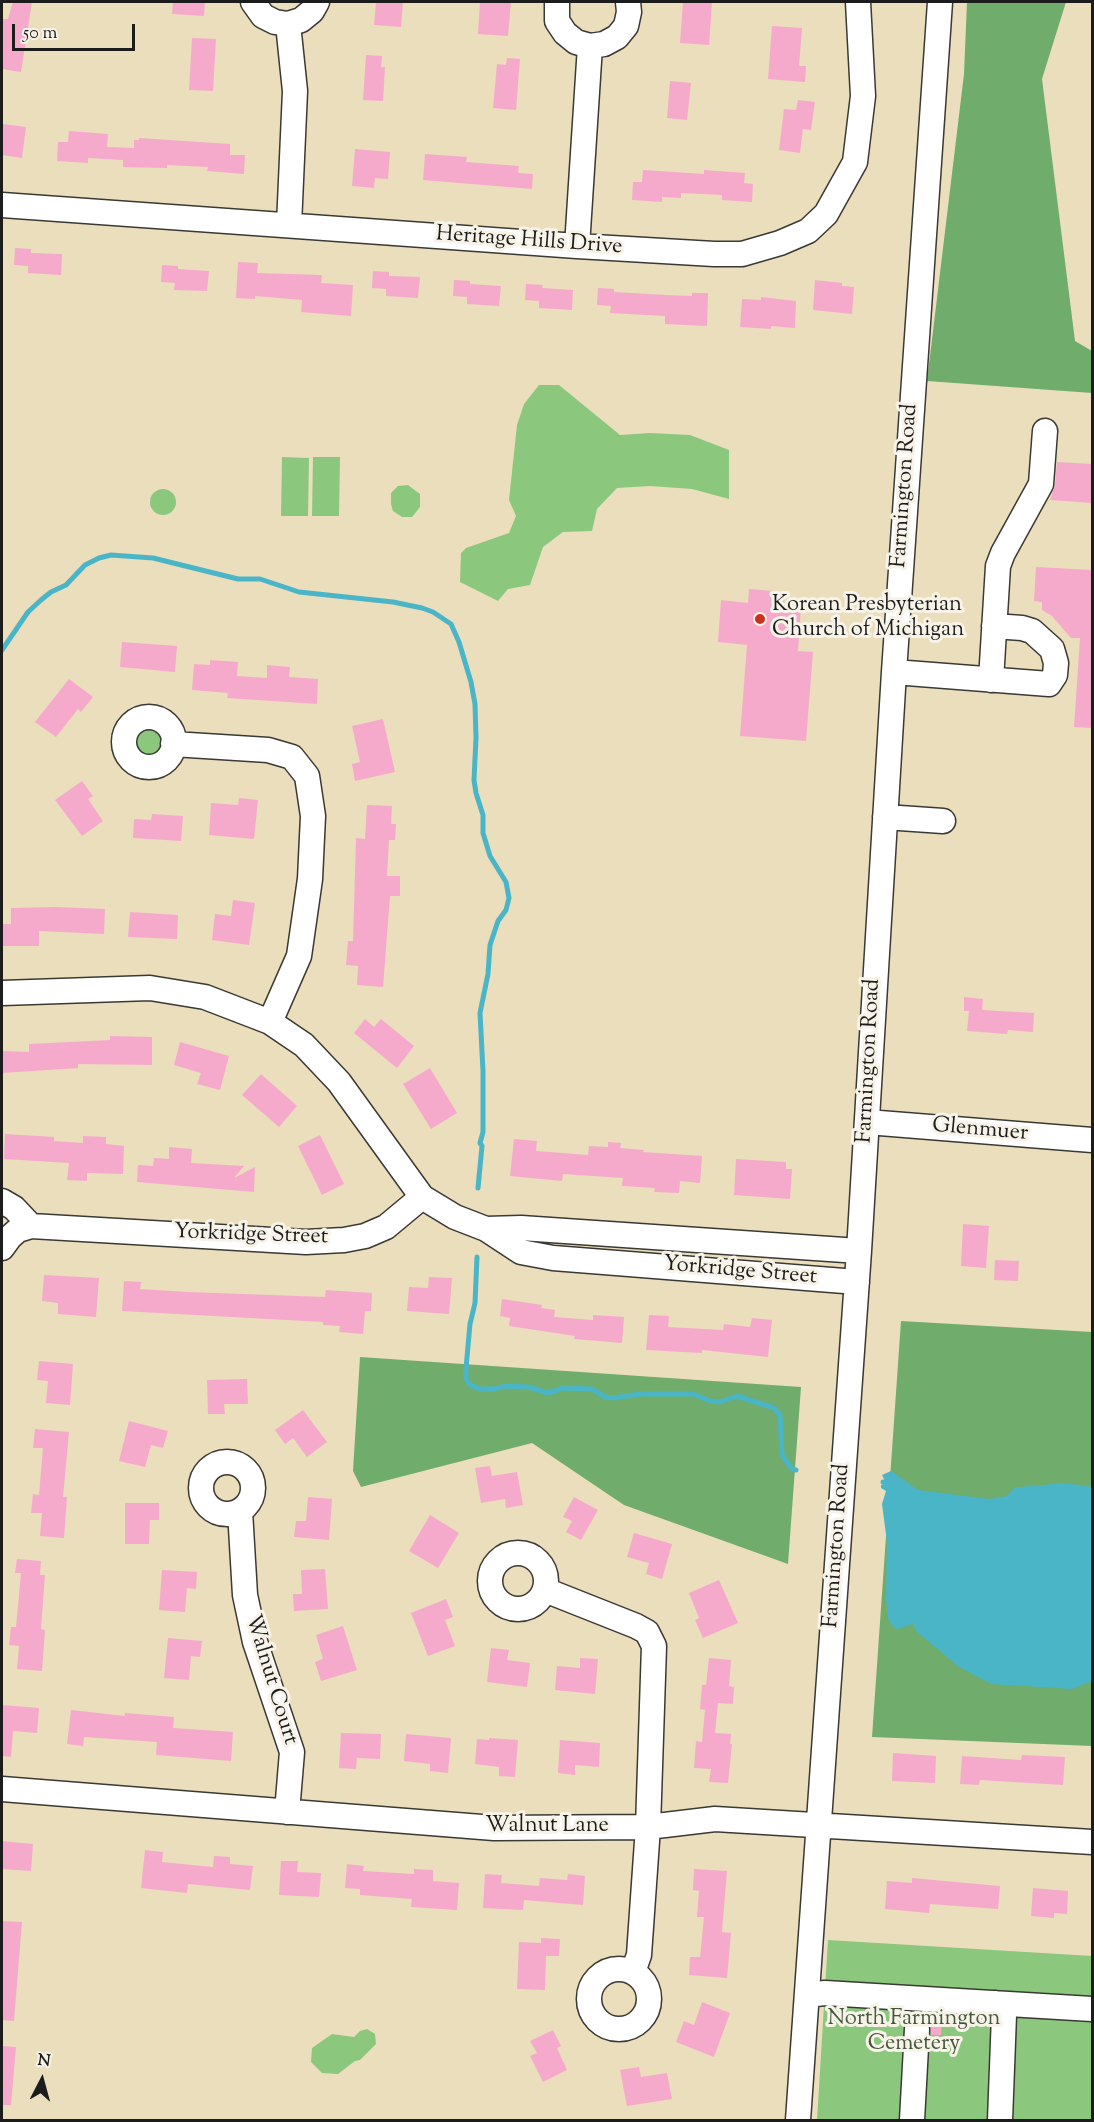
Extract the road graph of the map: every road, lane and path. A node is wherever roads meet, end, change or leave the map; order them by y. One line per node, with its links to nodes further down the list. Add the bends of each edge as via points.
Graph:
1 (253, 2): 7 (street, via 263,16)
2 (317, 2): 7 (street, via 302,20)
3 (557, 2): 8 (street, via 557,21 565,33)
4 (628, 2): 8 (street, via 626,26 617,37)
5 (858, 2): 11 (street, Heritage Hills Drive, via 862,96 855,162 826,214 808,231 742,254)
6 (940, 2): 14 (street, Farmington Road)
7 (288, 24): 10 (street, via 295,91)
8 (590, 46): 11 (street)
9 (2, 205): 10 (street, Heritage Hills Drive)
10 (289, 225): 11 (street, Heritage Hills Drive)
11 (577, 246)
12 (1044, 431): 13 (street, via 1041,484 998,566)
13 (994, 626): 15 (street); 15 (street, via 1032,631 1052,649 1056,675 1049,684)
14 (894, 672): 15 (street); 17 (street, Farmington Road)
15 (991, 680)
16 (173, 744): 20 (street, via 268,750 292,757 307,776 313,816 310,879 299,956)
17 (885, 817): 18 (street); 21 (street, Farmington Road)
18 (943, 821)
19 (2, 993): 20 (street, via 150,988 205,997)
20 (270, 1022): 23 (street, via 304,1045 339,1082)
21 (867, 1122): 22 (street, Glenmuer); 29 (street, Farmington Road)
22 (1092, 1140)
23 (422, 1197): 25 (street, Yorkridge Street, via 386,1227 364,1236 333,1240 306,1242); 26 (street, Yorkridge Street, via 455,1217)
24 (2, 1201): 25 (street)
25 (31, 1226): 28 (street, via 18,1230)
26 (486, 1229): 27 (street, Yorkridge Street); 30 (street, Yorkridge Street, via 521,1252)
27 (644, 1236): 29 (street, Yorkridge Street); 30 (street)
28 (2, 1248)
29 (859, 1251): 31 (street, Farmington Road)
30 (642, 1264): 31 (street, Yorkridge Street)
31 (857, 1282): 36 (street, Farmington Road)
32 (240, 1511): 35 (street, Walnut Court, via 245,1594 255,1642 292,1752)
33 (545, 1590): 37 (street, via 636,1626 647,1632 654,1646)
34 (2, 1789): 35 (street, Walnut Lane)
35 (287, 1812): 37 (street, Walnut Lane, via 494,1828)
36 (819, 1824): 37 (street, Walnut Lane, via 715,1819); 38 (street, Walnut Lane); 40 (street, Farmington Road)
37 (648, 1827): 39 (street, via 639,1955)
38 (1092, 1842)
39 (633, 1972)
40 (807, 1995): 43 (street, via 825,1993); 44 (street, Farmington Road)
41 (996, 2003): 42 (street); 43 (street); 46 (street, via 1004,2015)
42 (1092, 2009)
43 (916, 2014): 45 (street)
44 (798, 2121)
45 (912, 2121)
46 (1000, 2121)

